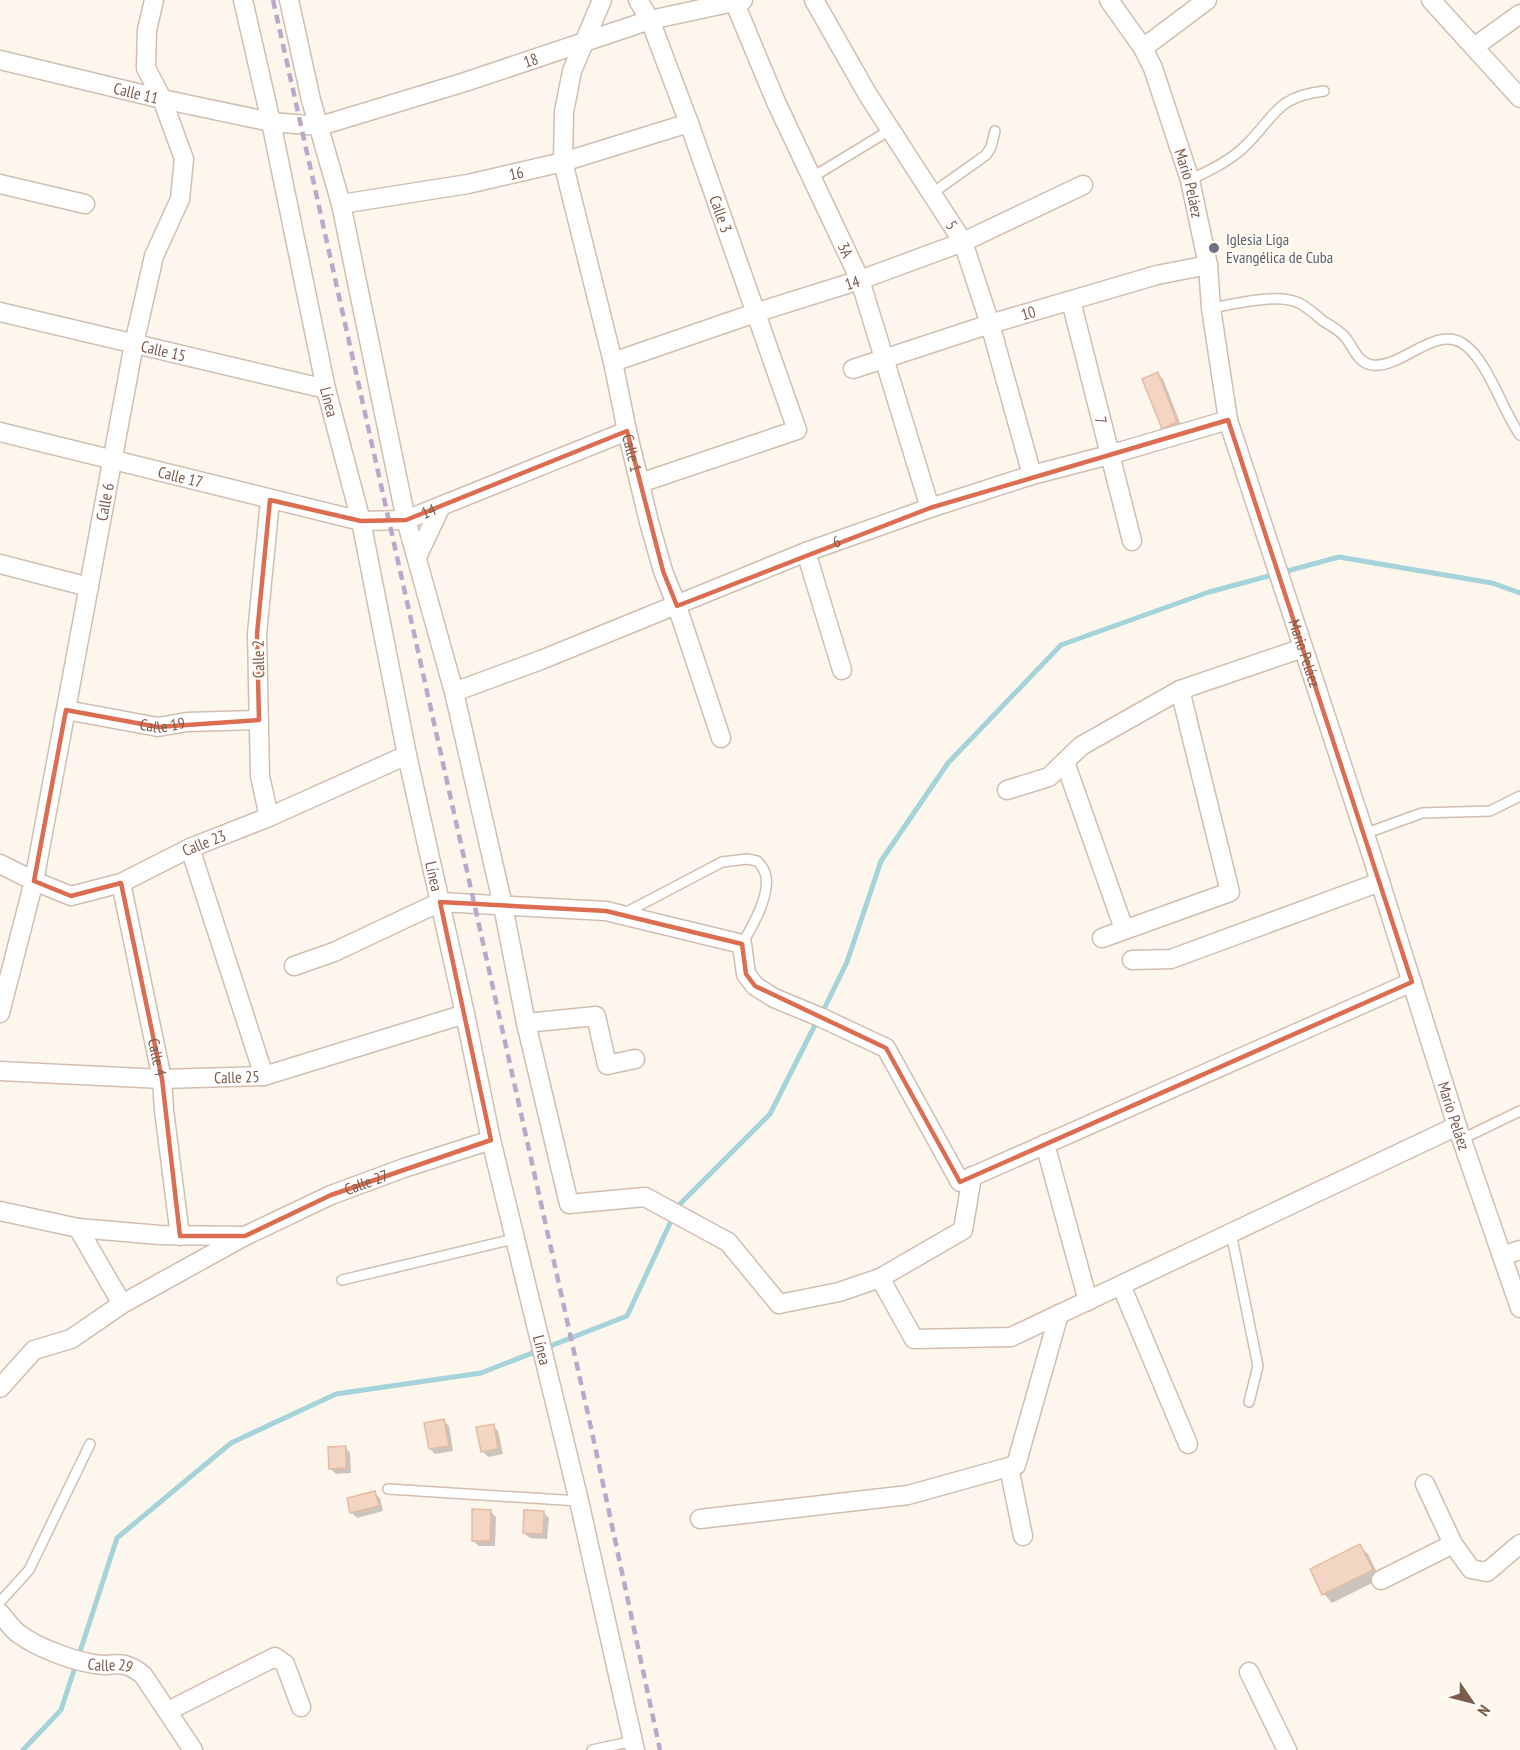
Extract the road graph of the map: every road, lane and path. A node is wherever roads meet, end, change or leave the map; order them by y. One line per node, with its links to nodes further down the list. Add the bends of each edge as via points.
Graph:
1 (154, 0): 19 (street, Calle 6, via 147,30 146,68)
2 (243, 0): 20 (street, Línea)
3 (289, 0): 22 (street)
4 (602, 0): 13 (street, Calle 1)
5 (638, 0): 12 (street, Calle 3)
6 (814, 0): 23 (street, 5)
7 (1108, 0): 15 (street, Mario Peláez)
8 (1208, 0): 15 (street)
9 (1431, 0): 14 (street)
10 (739, 1): 12 (street, 18); 26 (street, 3A, via 776,102)
11 (1520, 14): 14 (street)
12 (650, 20): 13 (street, 18); 21 (street, Calle 3)
13 (583, 43): 22 (street, 18); 25 (street, Calle 1, via 572,71 564,112)
14 (1473, 46): 18 (street)
15 (1143, 48): 27 (street, Mario Peláez)
16 (0, 60): 19 (street, Calle 11)
17 (1324, 91): 27 (lane, via 1284,103 1241,150)
18 (1520, 98)
19 (162, 99): 20 (street, Calle 11); 41 (street, Calle 6, via 184,159 180,199 154,256)
20 (271, 122): 22 (street, Calle 11); 45 (street, Línea)
21 (689, 123): 25 (street, 16); 39 (street, Calle 3)
22 (320, 126): 32 (street)
23 (890, 130): 26 (lane); 30 (street, 5)
24 (995, 131): 30 (lane, via 986,155)
25 (563, 162): 32 (street, 16, via 468,184); 43 (street, Calle 1)
26 (811, 178): 35 (street, 3A)
27 (1191, 180): 34 (street, Mario Peláez)
28 (0, 184): 31 (street)
29 (1083, 184): 33 (street, 14)
30 (931, 194): 33 (street, 5)
31 (85, 204)
32 (341, 204): 57 (street)
33 (963, 242): 35 (street, 14); 40 (street, 5)
34 (1208, 265): 36 (street, 10, via 1157,275); 37 (street, Mario Peláez)
35 (860, 280): 39 (street, 14); 42 (street, 3A)
36 (1071, 301): 40 (street, 10); 50 (street, 7)
37 (1211, 308): 46 (street, Mario Peláez); 49 (lane, via 1276,298 1300,303 1344,336 1363,362 1371,365 1382,365 1438,341 1455,339 1465,344 1480,362)
38 (0, 312): 41 (street, Calle 15)
39 (755, 313): 43 (street, 14); 53 (street, Calle 3, via 796,430)
40 (990, 324): 42 (street, 10); 52 (street, 5)
41 (134, 344): 45 (street, Calle 15); 51 (street, Calle 6)
42 (885, 357): 44 (street, 10); 56 (street, 3A)
43 (613, 362): 47 (street, Calle 1)
44 (853, 369)
45 (326, 389): 58 (street, Línea)
46 (1228, 420): 50 (street, 6); 65 (street, Mario Peláez)
47 (627, 431): 53 (street, Calle 1); 55 (street, 14)
48 (0, 432): 51 (street, Calle 17)
49 (1520, 435)
50 (1109, 455): 52 (street, 6); 59 (street, 7)
51 (114, 461): 54 (street, Calle 17); 63 (street, Calle 6)
52 (1032, 476): 56 (street, 6)
53 (640, 483): 64 (street, Calle 1, via 663,571)
54 (270, 500): 58 (street, Calle 17); 70 (street, Calle 2, via 257,634)
55 (441, 506): 57 (street, 14); 61 (street)
56 (930, 508): 60 (street, 6)
57 (406, 520): 58 (street, 14); 61 (street)
58 (361, 521): 72 (street, Línea)
59 (1132, 541)
60 (806, 552): 64 (street, 6); 66 (street)
61 (417, 557): 68 (street)
62 (0, 564): 63 (street)
63 (89, 587): 69 (street, Calle 6)
64 (677, 606): 68 (street, 6); 71 (street, Calle 1)
65 (1303, 648): 67 (street); 77 (street, Mario Peláez)
66 (842, 670)
67 (1180, 690): 73 (street, via 1081,746); 86 (street, via 1230,892)
68 (454, 692): 84 (street)
69 (66, 710): 70 (street, Calle 19, via 158,727); 80 (street, Calle 6)
70 (259, 720): 76 (street, Calle 2, via 260,776)
71 (721, 738)
72 (407, 755): 76 (street, Calle 23); 83 (street, Línea)
73 (1065, 762): 74 (street, via 1049,777); 86 (street)
74 (1007, 790)
75 (1520, 796): 77 (lane, via 1490,811 1422,813)
76 (269, 817): 78 (street, Calle 23)
77 (1364, 834): 81 (street, Mario Peláez)
78 (190, 848): 82 (street, Calle 23); 97 (street)
79 (0, 864): 80 (street, Calle 23)
80 (34, 881): 82 (street, Calle 23, via 71,896); 92 (street, Calle 6)
81 (1380, 882): 89 (street, via 1172,959); 91 (street, Mario Peláez)
82 (121, 883): 98 (street, Calle 4)
83 (440, 902): 84 (street); 90 (street, via 334,952); 93 (street, Línea)
84 (504, 906): 85 (street); 94 (street)
85 (622, 915): 88 (street); 88 (lane, via 722,862 757,861 766,873 764,893 759,915)
86 (1124, 929): 87 (street)
87 (1102, 938)
88 (742, 944): 103 (street, via 746,974 755,986 886,1048 960,1182)
89 (1132, 960)
90 (294, 966)
91 (1412, 982): 100 (street, Mario Peláez); 102 (street)
92 (0, 1013)
93 (465, 1014): 97 (street, Calle 25); 101 (street, Línea)
94 (526, 1023): 95 (street, via 596,1016 607,1065); 112 (street, via 569,1204 645,1197 728,1242 779,1304 839,1292)
95 (635, 1059)
96 (0, 1071): 98 (street, Calle 25)
97 (264, 1076): 98 (street, Calle 25)
98 (162, 1079): 107 (street, Calle 4)
99 (1520, 1111): 100 (lane)
100 (1460, 1132): 106 (street); 111 (street, Mario Peláez)
101 (491, 1140): 108 (street, Calle 27, via 331,1195); 109 (street, Línea)
102 (1045, 1144): 103 (street); 115 (street)
103 (972, 1176): 112 (street, via 963,1230)
104 (0, 1211): 105 (street, Calle 27)
105 (78, 1228): 107 (street, Calle 27); 116 (street)
106 (1231, 1233): 114 (street); 120 (lane, via 1258,1366)
107 (180, 1236): 108 (street, Calle 27)
108 (245, 1236): 116 (street, Calle 27)
109 (514, 1239): 113 (lane); 126 (street, Línea)
110 (1520, 1250): 111 (street)
111 (1502, 1256): 117 (street, Mario Peláez)
112 (880, 1278): 118 (street, via 914,1339 1011,1337)
113 (342, 1280)
114 (1121, 1285): 115 (street); 122 (street)
115 (1088, 1301): 118 (street)
116 (122, 1304): 119 (street, Calle 27, via 71,1339 34,1350)
117 (1520, 1308)
118 (1059, 1314): 123 (street, via 1016,1465)
119 (0, 1388)
120 (1249, 1402)
121 (90, 1444): 132 (lane, via 29,1570)
122 (1188, 1444)
123 (1009, 1467): 127 (street, via 908,1495); 128 (street)
124 (1425, 1484): 129 (street)
125 (388, 1490): 126 (lane)
126 (579, 1500): 137 (street, Línea)
127 (700, 1519)
128 (1023, 1536)
129 (1453, 1544): 130 (street, via 1471,1569 1487,1572); 131 (street)
130 (1520, 1544)
131 (1381, 1580)
132 (0, 1602)
133 (0, 1613): 136 (street, Calle 29, via 18,1634 47,1650 95,1665 131,1666 143,1675)
134 (1249, 1672): 140 (street)
135 (301, 1707): 136 (street, via 285,1664 275,1657)
136 (168, 1711): 138 (street, Calle 29)
137 (634, 1745): 139 (lane)
138 (193, 1750)
139 (592, 1750)
140 (1287, 1750)

